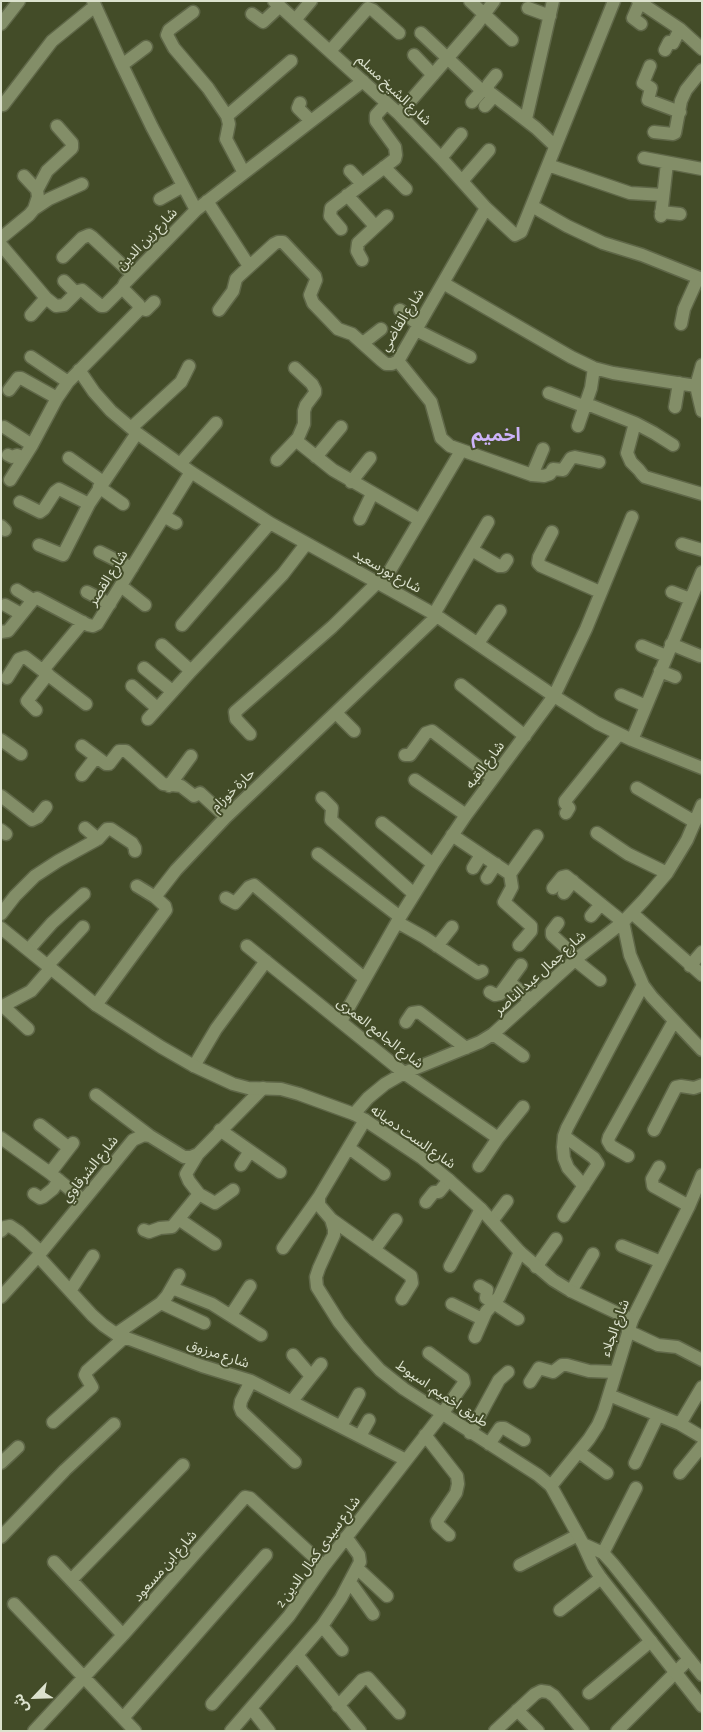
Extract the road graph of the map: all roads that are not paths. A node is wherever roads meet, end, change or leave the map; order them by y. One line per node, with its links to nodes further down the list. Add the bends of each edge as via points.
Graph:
1 (19, 1): 12 (street)
2 (311, 1): 17 (street)
3 (470, 1): 15 (street)
4 (494, 1): 15 (street)
5 (553, 1): 16 (street)
6 (614, 1): 51 (street)
7 (639, 2): 11 (street); 19 (street, via 633,18)
8 (94, 4): 31 (street); 41 (street, via 52,41)
9 (277, 4): 14 (street, via 263,22); 17 (street, شارع الشيخ مسلم)
10 (528, 8): 16 (street)
11 (660, 8): 20 (street)
12 (5, 10): 18 (street)
13 (193, 12): 45 (street, via 167,35)
14 (252, 14)
15 (485, 15): 23 (street); 29 (street)
16 (550, 16): 46 (street)
17 (296, 20): 27 (street, شارع الشيخ مسلم)
18 (1, 24)
19 (641, 24)
20 (680, 29): 25 (street); 26 (street)
21 (422, 32): 29 (street)
22 (399, 33): 27 (street, via 368,8)
23 (512, 40)
24 (146, 48): 31 (street)
25 (702, 49)
26 (665, 50)
27 (330, 52): 36 (street, شارع الشيخ مسلم)
28 (414, 56): 34 (street)
29 (449, 57): 34 (street); 38 (street, via 479,88 480,93)
30 (291, 61): 45 (street)
31 (122, 65): 65 (street)
32 (650, 66): 43 (street, via 643,83 651,88 648,100)
33 (702, 70): 43 (street, via 686,90)
34 (433, 75): 44 (street)
35 (496, 75): 37 (street, via 488,87)
36 (363, 81): 40 (street, شارع الشيخ مسلم); 47 (street, شارع زين الدين)
37 (494, 96): 42 (street); 46 (street)
38 (472, 102)
39 (300, 103): 47 (street, via 298,108)
40 (387, 103): 44 (street, شارع الشيخ مسلم); 57 (street, via 376,115 376,121 397,152 395,159)
41 (3, 105)
42 (486, 106)
43 (680, 112): 49 (street, via 675,133)
44 (399, 114): 53 (street, شارع الشيخ مسلم)
45 (227, 116): 60 (street, via 229,129 226,139)
46 (526, 119): 51 (street)
47 (311, 121): 60 (street, شارع زين الدين)
48 (57, 126): 67 (street, via 72,143 72,148 47,171)
49 (654, 132)
50 (461, 134): 53 (street)
51 (555, 146): 56 (street)
52 (489, 150): 62 (street)
53 (441, 158): 62 (street, شارع الشيخ مسلم)
54 (644, 158): 55 (street)
55 (667, 163): 58 (street); 69 (street)
56 (548, 165): 69 (street, via 630,193); 72 (street)
57 (384, 167): 64 (street); 66 (street)
58 (702, 169)
59 (350, 171): 64 (street)
60 (244, 173): 71 (street, شارع زين الدين)
61 (24, 176): 67 (street)
62 (462, 181): 73 (street, شارع الشيخ مسلم)
63 (82, 184): 74 (street)
64 (362, 184): 68 (street)
65 (183, 186): 70 (street); 75 (street)
66 (406, 189)
67 (37, 190): 74 (street)
68 (348, 195): 78 (street); 79 (street, via 329,210)
69 (664, 195): 76 (street, via 661,214)
70 (160, 200)
71 (207, 201): 75 (street, شارع زين الدين); 84 (street)
72 (532, 206): 73 (street, via 518,235 512,234); 86 (street, via 604,243)
73 (486, 208): 88 (street, شارع القاضي)
74 (34, 209): 80 (street)
75 (196, 210): 85 (street, شارع زين الدين)
76 (680, 214)
77 (386, 216): 78 (street)
78 (375, 226): 83 (street, via 357,246)
79 (341, 229)
80 (1, 238)
81 (1, 245): 91 (street)
82 (63, 257): 85 (street, via 82,238 89,236)
83 (362, 260)
84 (250, 266): 94 (street, شارع القاضي, via 236,279 233,292); 101 (street, شارع القاضي, via 278,242 286,244 315,276 310,295 312,303 338,329)
85 (134, 274): 89 (street, شارع زين الدين)
86 (700, 278): 98 (street)
87 (64, 282): 90 (street)
88 (444, 283): 99 (street, شارع القاضي); 109 (street)
89 (123, 288): 90 (street, via 104,306 85,291); 93 (street, شارع زين الدين)
90 (76, 293): 91 (street, via 60,306)
91 (46, 298): 96 (street)
92 (154, 302): 93 (street, via 146,310)
93 (140, 308): 110 (street)
94 (219, 310)
95 (400, 310): 99 (street)
96 (31, 315)
97 (354, 322): 101 (street)
98 (680, 324)
99 (417, 327): 103 (street); 105 (street, شارع القاضي)
100 (382, 329): 102 (street)
101 (345, 331): 102 (street, شارع القاضي)
102 (363, 343): 105 (street, شارع القاضي, via 386,364)
103 (470, 356)
104 (30, 357): 111 (street)
105 (398, 361): 130 (street, via 431,402 441,438)
106 (702, 365): 113 (street)
107 (189, 366): 125 (street, via 181,382)
108 (295, 368): 126 (street, via 315,390 306,405 304,424)
109 (594, 368): 112 (street); 117 (street)
110 (79, 370): 111 (street); 125 (street, شارع بورسعيد, via 100,398)
111 (68, 382): 116 (street)
112 (679, 383): 113 (street); 118 (street)
113 (696, 386): 119 (street)
114 (9, 390): 116 (street, via 21,378)
115 (549, 393): 117 (street)
116 (57, 398): 127 (street)
117 (586, 406): 120 (street); 122 (street)
118 (675, 407)
119 (702, 411)
120 (634, 422): 128 (street); 145 (street, via 627,454 642,474)
121 (216, 423): 138 (street)
122 (578, 426)
123 (4, 427): 127 (street)
124 (341, 427): 132 (street)
125 (134, 431): 138 (street, شارع بورسعيد); 143 (street)
126 (298, 438): 132 (street, via 301,445); 136 (street)
127 (32, 445): 133 (street)
128 (673, 446)
129 (543, 449): 140 (street)
130 (461, 451): 140 (street); 152 (street)
131 (8, 455): 133 (street)
132 (316, 457): 142 (street)
133 (24, 458): 141 (street)
134 (69, 458): 143 (street)
135 (370, 458): 142 (street)
136 (277, 460)
137 (599, 462): 140 (street, via 575,457 563,470 553,469 547,476)
138 (180, 464): 139 (street, شارع بورسعيد)
139 (191, 472): 149 (street, شارع القصر); 155 (street, شارع بورسعيد)
140 (532, 475)
141 (10, 480)
142 (351, 482): 144 (street)
143 (101, 485): 147 (street); 148 (street)
144 (372, 494): 151 (street); 152 (street)
145 (702, 494)
146 (20, 502): 147 (street, via 40,512 59,490)
147 (89, 504): 159 (street, via 63,554)
148 (123, 504)
149 (164, 516): 154 (street); 165 (street, شارع القصر)
150 (632, 516): 172 (street, شارع القبه)
151 (360, 519)
152 (420, 520): 168 (street)
153 (488, 522): 160 (street, حارة خوزام)
154 (176, 523)
155 (270, 523): 157 (street, شارع بورسعيد); 183 (street)
156 (552, 532): 172 (street, via 538,563)
157 (306, 544): 168 (street, شارع بورسعيد); 191 (street, via 283,574)
158 (682, 544): 161 (street)
159 (39, 545)
160 (472, 550): 163 (street, via 499,566); 166 (street, حارة خوزام)
161 (702, 550)
162 (100, 552): 165 (street)
163 (507, 560)
164 (447, 565): 166 (street)
165 (132, 568): 169 (street, شارع القصر)
166 (459, 572): 181 (street, حارة خوزام)
167 (702, 572): 174 (street)
168 (380, 583): 181 (street, شارع بورسعيد); 208 (street, via 235,712 236,719)
169 (121, 586): 176 (street, شارع القصر); 178 (street)
170 (17, 590): 175 (street, شارع القصر)
171 (87, 592): 176 (street)
172 (600, 592): 199 (street, شارع القبه, via 584,648)
173 (672, 592): 174 (street)
174 (690, 599): 188 (street)
175 (32, 600): 180 (street); 182 (street, شارع القصر, via 38,598)
176 (110, 604): 182 (street, شارع القصر, via 97,624 93,626)
177 (5, 605): 180 (street)
178 (145, 605)
179 (500, 611): 185 (street)
180 (21, 614): 184 (street, via 8,631)
181 (435, 615): 185 (street, شارع بورسعيد); 205 (street, حارة خوزام)
182 (84, 622): 193 (street)
183 (182, 625)
184 (1, 632)
185 (478, 643): 199 (street, شارع بورسعيد)
186 (162, 645): 191 (street)
187 (642, 646): 188 (street)
188 (669, 650): 189 (street); 192 (street)
189 (700, 656)
190 (144, 668): 198 (street)
191 (191, 671): 198 (street)
192 (660, 671): 194 (street); 202 (street)
193 (46, 672): 195 (street, via 27,658 22,658); 201 (street); 204 (street, via 28,701)
194 (675, 677)
195 (6, 678)
196 (461, 685): 210 (street)
197 (132, 686): 203 (street)
198 (172, 691): 203 (street)
199 (554, 696): 209 (street, شارع بورسعيد); 210 (street, شارع القبه)
200 (621, 696): 202 (street)
201 (86, 704)
202 (646, 706): 211 (street)
203 (157, 708): 206 (street)
204 (36, 710)
205 (336, 713): 207 (street); 230 (street, حارة خوزام)
206 (148, 718)
207 (354, 731)
208 (250, 734)
209 (619, 734): 211 (street, شارع بورسعيد); 228 (street, via 565,801 569,808)
210 (525, 736): 220 (street, شارع القبه)
211 (632, 740): 218 (street, شارع بورسعيد)
212 (3, 745): 214 (street)
213 (82, 746): 217 (street)
214 (21, 754)
215 (406, 755): 220 (street, via 410,755 426,733 432,731)
216 (191, 756): 222 (street)
217 (96, 757): 219 (street); 222 (street, via 109,764 123,750)
218 (702, 768)
219 (82, 775)
220 (493, 778): 229 (street, شارع القبه)
221 (415, 780): 229 (street)
222 (169, 786): 230 (street, via 181,786 194,796 200,793)
223 (637, 788): 231 (street)
224 (2, 797): 227 (street, via 32,820)
225 (322, 798): 250 (street, via 332,808 331,820)
226 (702, 805): 231 (street, شارع جمال عبد الناصر)
227 (46, 807)
228 (566, 813)
229 (466, 815): 235 (street, شارع القبه)
230 (226, 817): 251 (street, حارة خوزام)
231 (695, 822): 244 (street, شارع جمال عبد الناصر)
232 (382, 823): 241 (street)
233 (85, 828): 237 (street)
234 (597, 833): 244 (street, via 628,854)
235 (452, 835): 240 (street); 241 (street, شارع القبه)
236 (537, 836): 245 (street)
237 (98, 839): 238 (street, via 110,829 134,845); 254 (street, via 53,857)
238 (135, 851)
239 (318, 854): 257 (street)
240 (481, 855): 242 (street); 243 (street)
241 (433, 864): 250 (street, شارع القبه)
242 (496, 864): 245 (street); 246 (street)
243 (472, 868)
244 (666, 873): 256 (street, شارع جمال عبد الناصر)
245 (510, 874): 262 (street, via 512,887 504,904 532,929)
246 (487, 878)
247 (137, 886): 251 (street)
248 (558, 890): 253 (street, via 564,876)
249 (84, 894): 265 (street, via 52,922)
250 (414, 894): 257 (street, شارع القبه)
251 (155, 897): 280 (street, via 166,910)
252 (226, 898): 274 (street, via 235,903 254,885)
253 (601, 904): 255 (street); 256 (street)
254 (1, 914)
255 (591, 916)
256 (627, 917): 267 (street, شارع جمال عبد الناصر); 271 (street); 277 (street, via 630,955)
257 (398, 919): 264 (street); 274 (street, شارع القبه)
258 (558, 923): 267 (street, via 552,935)
259 (83, 927): 270 (street)
260 (452, 927): 264 (street)
261 (1, 928): 265 (street, شارع الست دميانه)
262 (519, 945)
263 (247, 946): 268 (street, شارع الجامع العمرى)
264 (437, 946): 272 (street, via 478,973)
265 (29, 949): 270 (street, شارع الست دميانه)
266 (702, 952): 271 (street)
267 (576, 959): 275 (street); 279 (street, شارع جمال عبد الناصر)
268 (266, 961): 282 (street, شارع الجامع العمرى); 290 (street, via 216,1029)
269 (521, 965): 276 (street)
270 (50, 966): 280 (street, شارع الست دميانه); 281 (street, via 31,991)
271 (690, 966): 273 (street)
272 (482, 971)
273 (702, 975)
274 (364, 978): 282 (street, شارع القبه)
275 (600, 980)
276 (509, 982): 278 (street, via 498,996); 279 (street)
277 (643, 985): 283 (street); 301 (street)
278 (490, 992)
279 (531, 1000): 286 (street, شارع جمال عبد الناصر)
280 (96, 1004): 290 (street, شارع الست دميانه)
281 (2, 1006): 285 (street)
282 (341, 1021): 291 (street, شارع الجامع العمرى)
283 (674, 1021): 288 (street); 307 (street, via 608,1141)
284 (406, 1022): 287 (street, via 412,1013 419,1012)
285 (28, 1029)
286 (493, 1034): 287 (street, شارع جمال عبد الناصر); 289 (street)
287 (466, 1048): 291 (street, شارع جمال عبد الناصر)
288 (702, 1050)
289 (523, 1056)
290 (194, 1066): 293 (street, شارع الست دميانه, via 233,1084)
291 (404, 1073): 296 (street, شارع جمال عبد الناصر, via 380,1089); 303 (street, شارع الجامع العمرى)
292 (702, 1085): 299 (street, via 676,1087)
293 (263, 1088): 296 (street, شارع الست دميانه, via 300,1094); 298 (street)
294 (96, 1095): 300 (street)
295 (523, 1107): 303 (street)
296 (359, 1117): 304 (street); 315 (street, شارع الست دميانه, via 415,1153)
297 (40, 1125): 314 (street, via 71,1145)
298 (220, 1130): 305 (street); 306 (street)
299 (654, 1130)
300 (150, 1136): 306 (street, via 184,1157); 321 (street, شارع الشرقاوي, via 133,1140)
301 (564, 1136): 316 (street, via 564,1158 568,1168); 316 (street, via 597,1161 597,1167)
302 (1, 1138): 314 (street)
303 (498, 1138): 309 (street)
304 (349, 1148): 312 (street); 320 (street)
305 (250, 1151): 308 (street); 311 (street)
306 (198, 1154): 319 (street, via 186,1174)
307 (628, 1156)
308 (240, 1165)
309 (479, 1166)
310 (660, 1167): 324 (street, via 652,1179 653,1186)
311 (280, 1172)
312 (384, 1174)
313 (702, 1175): 324 (street, شارع الجلاء)
314 (54, 1177): 318 (street, via 43,1197); 321 (street)
315 (449, 1180): 323 (street); 325 (street, شارع الست دميانه)
316 (584, 1186): 326 (street)
317 (233, 1190): 319 (street, via 216,1203)
318 (34, 1194)
319 (200, 1194): 328 (street)
320 (319, 1197): 327 (street, via 319,1205); 336 (street)
321 (83, 1200): 339 (street, شارع الشرقاوي)
322 (507, 1201): 330 (street)
323 (426, 1202)
324 (689, 1206): 342 (street, شارع الجلاء)
325 (481, 1209): 330 (street, شارع الست دميانه); 343 (street)
326 (564, 1216)
327 (331, 1219): 337 (street); 377 (street, طريق اخميم, اسيوط, via 334,1235 316,1277 322,1296 380,1370)
328 (180, 1220): 331 (street, via 172,1227 149,1232); 334 (street)
329 (396, 1220): 337 (street)
330 (492, 1221): 338 (street, شارع الست دميانه)
331 (144, 1230)
332 (1, 1231): 339 (street, شارع مرزوق, via 10,1226)
333 (556, 1239): 344 (street)
334 (215, 1244)
335 (622, 1246): 342 (street)
336 (283, 1248)
337 (374, 1250): 352 (street, via 411,1276 412,1283)
338 (520, 1252): 344 (street, شارع الست دميانه); 354 (street)
339 (40, 1254): 349 (street, شارع مرزوق); 351 (street, شارع الشرقاوي)
340 (592, 1254): 350 (street)
341 (93, 1256): 349 (street)
342 (660, 1262): 360 (street, شارع الجلاء)
343 (450, 1266)
344 (536, 1267): 350 (street, شارع الست دميانه)
345 (179, 1275): 348 (street)
346 (250, 1286): 356 (street)
347 (480, 1286): 354 (street, via 487,1290 486,1296)
348 (172, 1288): 353 (street); 356 (street)
349 (70, 1291): 362 (street, شارع مرزوق, via 103,1325)
350 (571, 1291): 360 (street, شارع الست دميانه)
351 (1, 1297)
352 (402, 1299)
353 (161, 1303): 359 (street); 362 (street)
354 (495, 1303): 357 (street); 358 (street)
355 (452, 1304): 357 (street)
356 (231, 1315): 361 (street)
357 (482, 1319): 363 (street)
358 (518, 1319)
359 (204, 1323)
360 (630, 1326): 366 (street, شارع الست دميانه, via 658,1345 677,1347); 369 (street, شارع الجلاء)
361 (261, 1335)
362 (120, 1336): 371 (street, شارع مرزوق); 380 (street, via 87,1371 85,1375 92,1387)
363 (475, 1337)
364 (429, 1353): 377 (street, شارع سيدى كمال الدين 2, via 464,1381)
365 (292, 1355): 370 (street)
366 (702, 1360)
367 (321, 1364): 370 (street)
368 (508, 1372): 384 (street, via 498,1380)
369 (616, 1372): 372 (street, via 589,1371 567,1365 553,1372 539,1368); 375 (street, شارع الجلاء)
370 (311, 1376): 376 (street)
371 (251, 1381): 376 (street, شارع مرزوق); 394 (street, via 241,1401 242,1412)
372 (530, 1382)
373 (702, 1386): 382 (street)
374 (359, 1394): 383 (street)
375 (608, 1395): 378 (street); 392 (street, شارع الجلاء, via 598,1426)
376 (292, 1401): 383 (street, شارع مرزوق)
377 (442, 1414): 384 (street, طريق اخميم, اسيوط); 385 (street, شارع سيدى كمال الدين 2)
378 (658, 1415): 382 (street); 396 (street)
379 (369, 1420): 386 (street)
380 (54, 1422)
381 (114, 1424): 403 (street)
382 (680, 1424): 387 (street)
383 (342, 1426): 386 (street, شارع مرزوق)
384 (470, 1432): 389 (street, طريق اخميم, اسيوط)
385 (425, 1435): 393 (street, شارع سيدى كمال الدين 2); 402 (street, via 457,1476 456,1493 437,1521)
386 (360, 1436): 393 (street, شارع مرزوق)
387 (702, 1437)
388 (524, 1440): 389 (street, via 500,1428)
389 (489, 1444): 400 (street, طريق اخميم, اسيوط)
390 (702, 1446): 399 (street)
391 (18, 1447): 395 (street)
392 (579, 1452): 398 (street); 400 (street, شارع الجلاء)
393 (406, 1460): 404 (street, شارع سيدى كمال الدين 2)
394 (295, 1462)
395 (1, 1463)
396 (635, 1463)
397 (183, 1465): 413 (street)
398 (607, 1473)
399 (680, 1473)
400 (551, 1486): 405 (street, طريق اخميم, اسيوط)
401 (636, 1488): 406 (street)
402 (449, 1535)
403 (1, 1537)
404 (346, 1537): 410 (street, شارع سيدى كمال الدين 2); 411 (street, via 359,1555)
405 (581, 1539): 406 (street); 409 (street); 412 (street, طريق اخميم, اسيوط)
406 (602, 1552): 417 (street)
407 (266, 1555): 439 (street)
408 (54, 1562): 413 (street)
409 (520, 1565)
410 (324, 1566): 422 (street, شارع ابن مسعود, via 250,1498 245,1497); 433 (street, شارع سيدى كمال الدين 2, via 289,1616)
411 (357, 1568): 414 (street); 415 (street)
412 (602, 1578): 418 (street); 420 (street, طريق اخميم, اسيوط)
413 (71, 1580): 422 (street)
414 (350, 1582): 419 (street); 421 (street)
415 (387, 1596)
416 (14, 1604): 431 (street)
417 (648, 1607): 420 (street); 424 (street)
418 (560, 1610)
419 (373, 1614)
420 (634, 1620): 423 (street, طريق اخميم, اسيوط)
421 (322, 1626): 425 (street); 426 (street)
422 (123, 1635): 431 (street, شارع ابن مسعود)
423 (650, 1641): 428 (street, طريق اخميم, اسيوط); 432 (street)
424 (678, 1645): 427 (street); 428 (street)
425 (342, 1650)
426 (297, 1655): 434 (street); 436 (street)
427 (689, 1659): 429 (street); 430 (street)
428 (665, 1660): 429 (street, طريق اخميم, اسيوط)
429 (675, 1673): 435 (street, طريق اخميم, اسيوط); 448 (street)
430 (702, 1674)
431 (85, 1678): 439 (street); 440 (street, شارع ابن مسعود)
432 (589, 1693)
433 (212, 1704)
434 (338, 1706): 438 (street, via 362,1680 368,1678); 444 (street)
435 (702, 1706)
436 (251, 1708): 442 (street); 443 (street)
437 (518, 1710): 445 (street); 446 (street); 447 (street, via 535,1694 548,1692)
438 (399, 1713)
439 (123, 1718): 441 (street)
440 (34, 1731)
441 (135, 1731)
442 (231, 1731)
443 (269, 1731)
444 (360, 1731)
445 (494, 1731)
446 (538, 1731)
447 (583, 1731)
448 (617, 1731)

